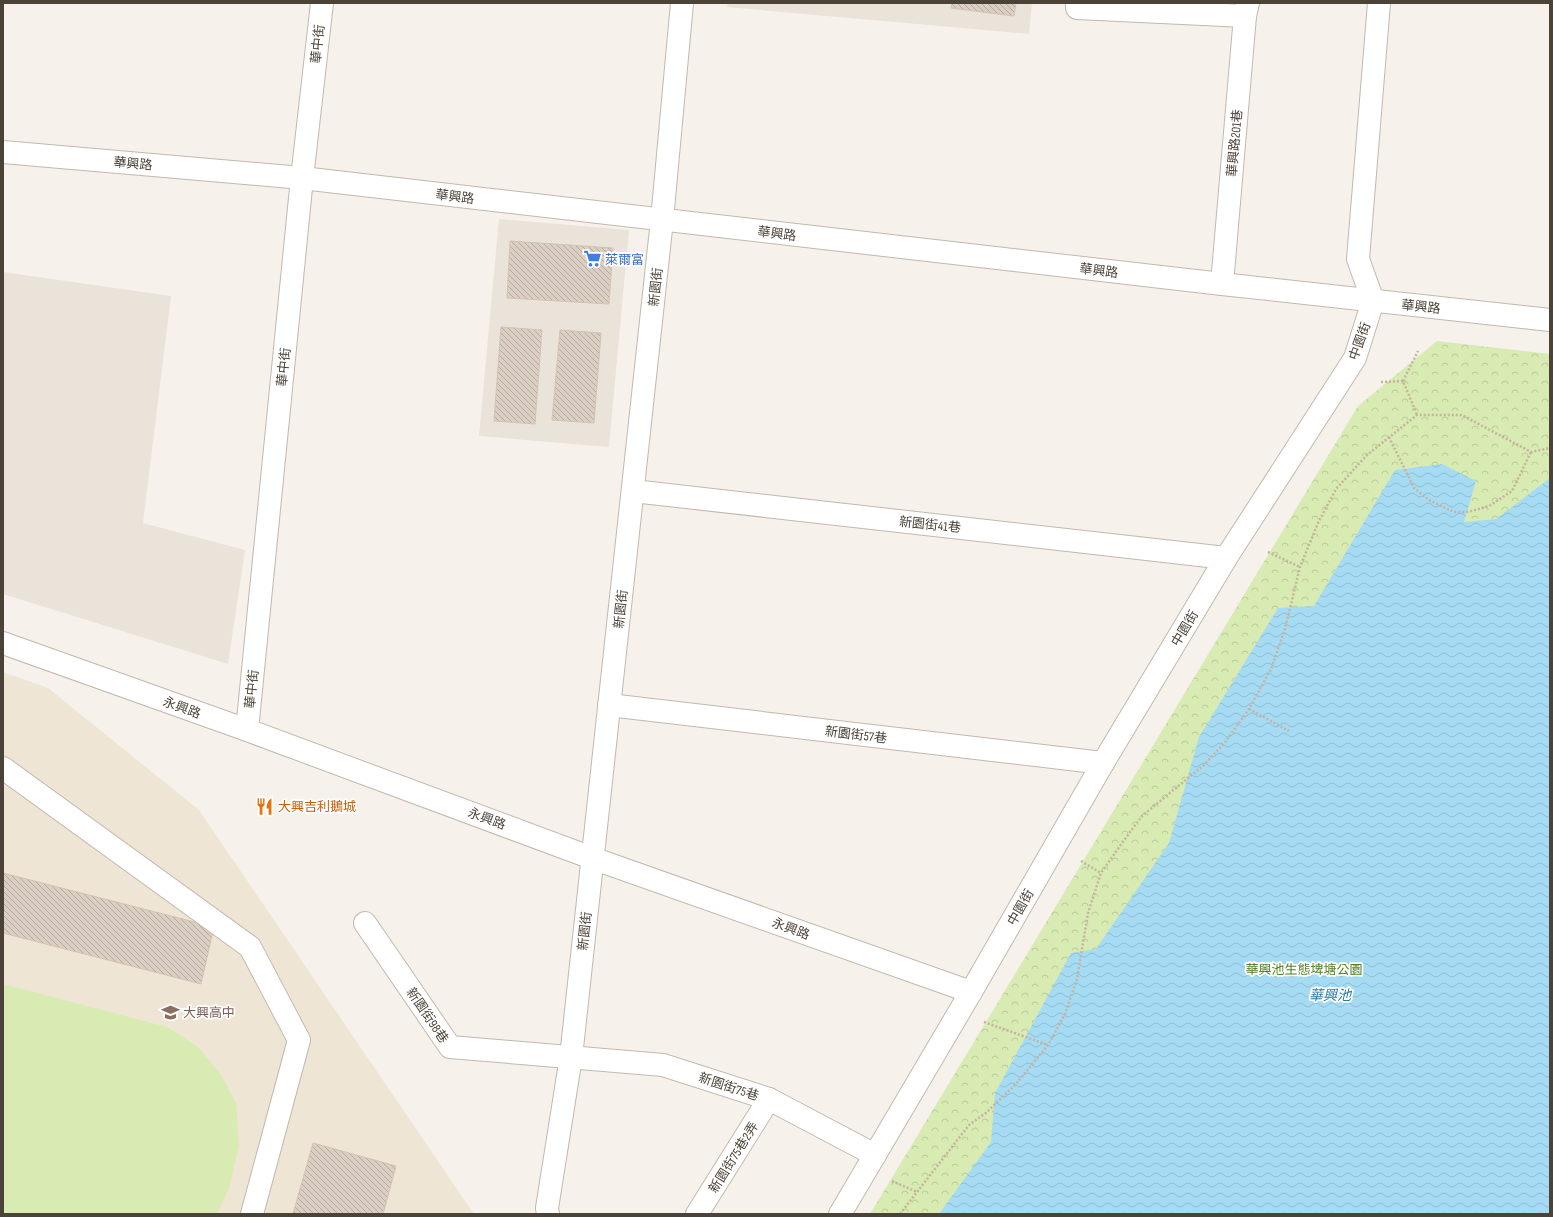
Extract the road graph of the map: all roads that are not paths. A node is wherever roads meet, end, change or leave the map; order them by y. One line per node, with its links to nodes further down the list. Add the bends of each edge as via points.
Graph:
1 (322, 3): 7 (street, 華中街)
2 (682, 3): 8 (street, 新園街)
3 (1077, 3): 5 (street, via 1077,8)
4 (1379, 3): 10 (street, via 1358,259)
5 (1246, 10): 9 (street, 華興路201巷)
6 (3, 152): 7 (street, 華興路)
7 (302, 178): 8 (street, 華興路); 16 (street, 華中街)
8 (662, 220): 9 (street, 華興路); 12 (street, 新園街)
9 (1222, 284): 10 (street, 華興路)
10 (1373, 301): 11 (street, 華興路); 13 (street, 中園街, via 1355,358)
11 (1550, 320)
12 (633, 490): 13 (street, 新園街41巷); 15 (street, 新園街)
13 (1226, 558): 17 (street, 中園街)
14 (3, 643): 16 (street, 永興路)
15 (609, 705): 17 (street, 新園街57巷); 19 (street, 新園街)
16 (247, 730): 19 (street, 永興路)
17 (1103, 763): 21 (street, 中園街)
18 (3, 768): 25 (street, via 250,947 299,1040)
19 (592, 858): 21 (street, 永興路); 22 (street, 新園街)
20 (365, 923): 22 (street, 新園街98巷, via 450,1047)
21 (971, 992): 24 (street, 中園街)
22 (570, 1057): 23 (street, 新園街75巷, via 663,1065); 26 (street, 新園街)
23 (769, 1099): 24 (street, 新園街75巷); 27 (street, 新園街75巷2弄)
24 (875, 1155): 28 (street, 中園街)
25 (252, 1214)
26 (548, 1214)
27 (697, 1214)
28 (840, 1214)

